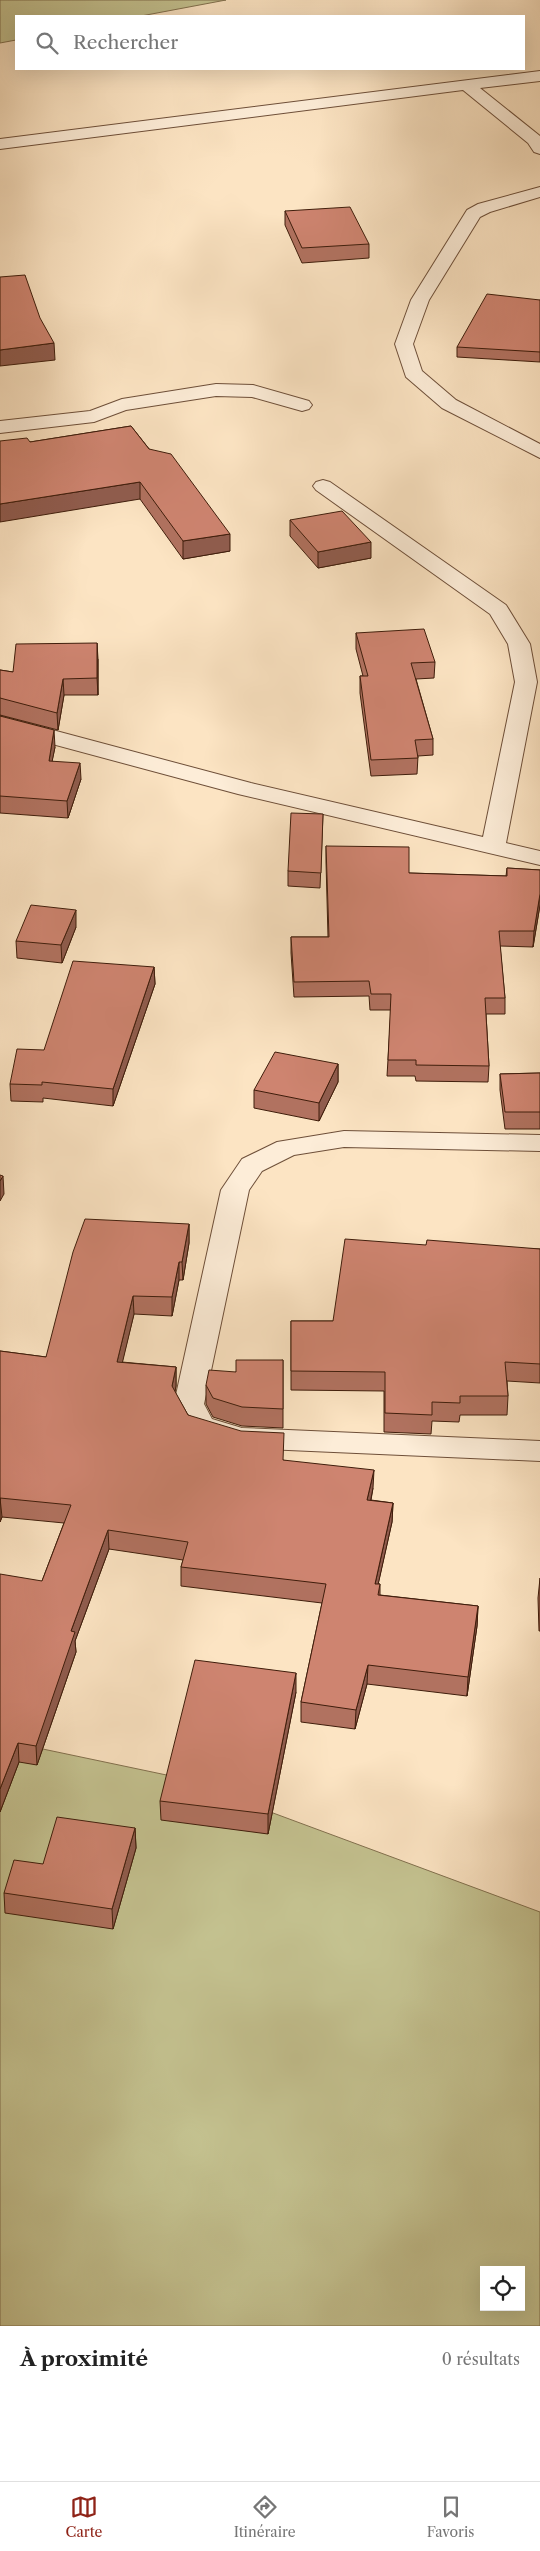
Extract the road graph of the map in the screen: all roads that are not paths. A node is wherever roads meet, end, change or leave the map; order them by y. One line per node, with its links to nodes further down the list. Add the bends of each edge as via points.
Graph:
1 (538, 75): 2 (street)
2 (466, 86): 3 (street); 4 (street, via 535,140)
3 (0, 144)
4 (540, 149)
5 (540, 192): 8 (street, via 473,214 420,300 404,344 413,373 449,404)
6 (302, 405): 7 (street, via 253,391 216,390 122,405 94,416)
7 (0, 427)
8 (540, 452)
9 (323, 486): 10 (street, via 498,610 519,644)
10 (533, 676): 12 (street)
11 (0, 723): 12 (street, via 246,789)
12 (493, 848): 13 (street)
13 (540, 858)
14 (540, 1143): 15 (street, via 344,1139 287,1148 252,1165 235,1190 189,1404 201,1426 242,1438)
15 (540, 1450)

